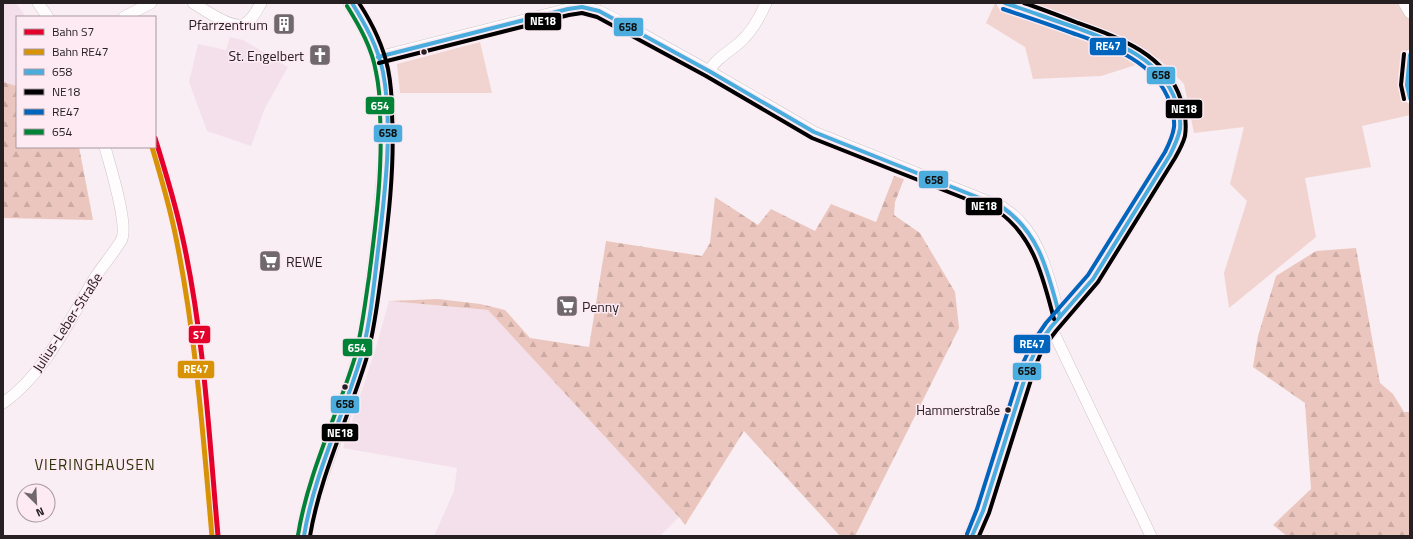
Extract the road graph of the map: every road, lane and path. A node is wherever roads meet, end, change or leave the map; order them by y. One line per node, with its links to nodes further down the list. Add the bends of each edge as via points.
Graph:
1 (38, 3): 11 (street)
2 (151, 3): 12 (street)
3 (193, 3): 4 (street, via 239,26 246,24)
4 (261, 3)
5 (352, 3): 14 (main road, via 362,18)
6 (766, 3): 15 (street, via 740,43 716,61)
7 (1005, 3): 18 (main road, via 1108,40 1139,55 1156,68 1171,86 1180,116 1179,135 1166,161 1093,279)
8 (1404, 3): 10 (street)
9 (560, 7): 14 (street); 15 (street, via 582,7 600,11)
10 (1410, 14)
11 (47, 16)
12 (126, 16)
13 (1410, 56): 16 (street, via 1407,85)
14 (378, 57): 20 (main road, via 384,80 387,156 367,329 360,362 345,408 311,500)
15 (709, 71): 18 (street, via 814,132 1002,207 1014,215 1033,240 1042,260)
16 (1410, 98)
17 (105, 148): 19 (street, Julius-Leber-Straße, via 120,207 124,234 122,239 98,272 44,363 23,387)
18 (1056, 322): 21 (main road, via 1038,345 1029,365 983,511); 22 (street)
19 (3, 403)
20 (304, 536)
21 (972, 536)
22 (1151, 536)

